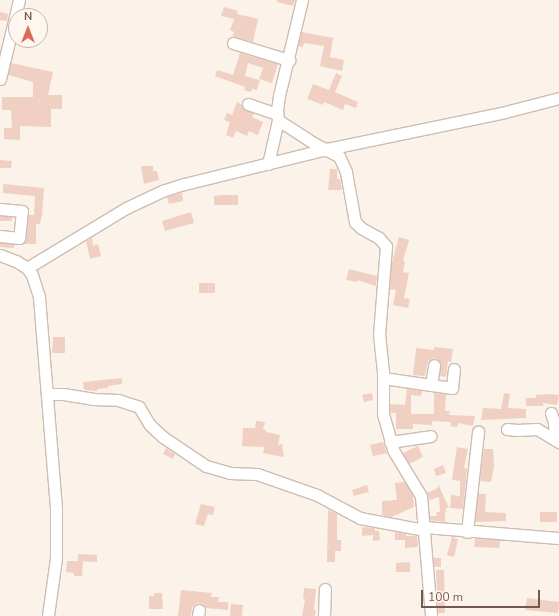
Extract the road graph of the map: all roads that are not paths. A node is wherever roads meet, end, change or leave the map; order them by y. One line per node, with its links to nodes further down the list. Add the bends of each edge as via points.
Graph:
1 (19, 0): 5 (street)
2 (302, 0): 4 (street)
3 (233, 43): 4 (street)
4 (289, 60): 8 (street, via 279,96)
5 (0, 79)
6 (559, 98): 9 (street)
7 (248, 104): 8 (street)
8 (277, 117): 9 (street); 10 (street)
9 (327, 150): 10 (street); 17 (street, via 340,156 343,163 355,222 379,238 386,246 378,334)
10 (268, 164): 14 (street, via 184,184 162,192 126,208)
11 (0, 209): 12 (street, via 22,211 19,238)
12 (0, 236)
13 (0, 255): 14 (street)
14 (27, 268): 19 (street, via 39,297)
15 (434, 365): 18 (street)
16 (454, 369): 18 (street, via 452,388)
17 (383, 378): 18 (street); 25 (street, via 383,414)
18 (431, 385)
19 (48, 394): 26 (street, via 118,400 139,407 150,425 163,437 206,466 230,473 257,474 317,495 360,518); 30 (street, via 56,508 56,558)
20 (551, 413): 24 (street)
21 (507, 429): 24 (street, via 537,429)
22 (478, 432): 27 (street)
23 (431, 436): 25 (street)
24 (557, 441)
25 (390, 442): 26 (street, via 396,457 421,496)
26 (424, 529): 27 (street); 32 (street)
27 (466, 532): 28 (street)
28 (559, 538)
29 (325, 589): 31 (street)
30 (48, 616)
31 (324, 616)
32 (431, 616)

